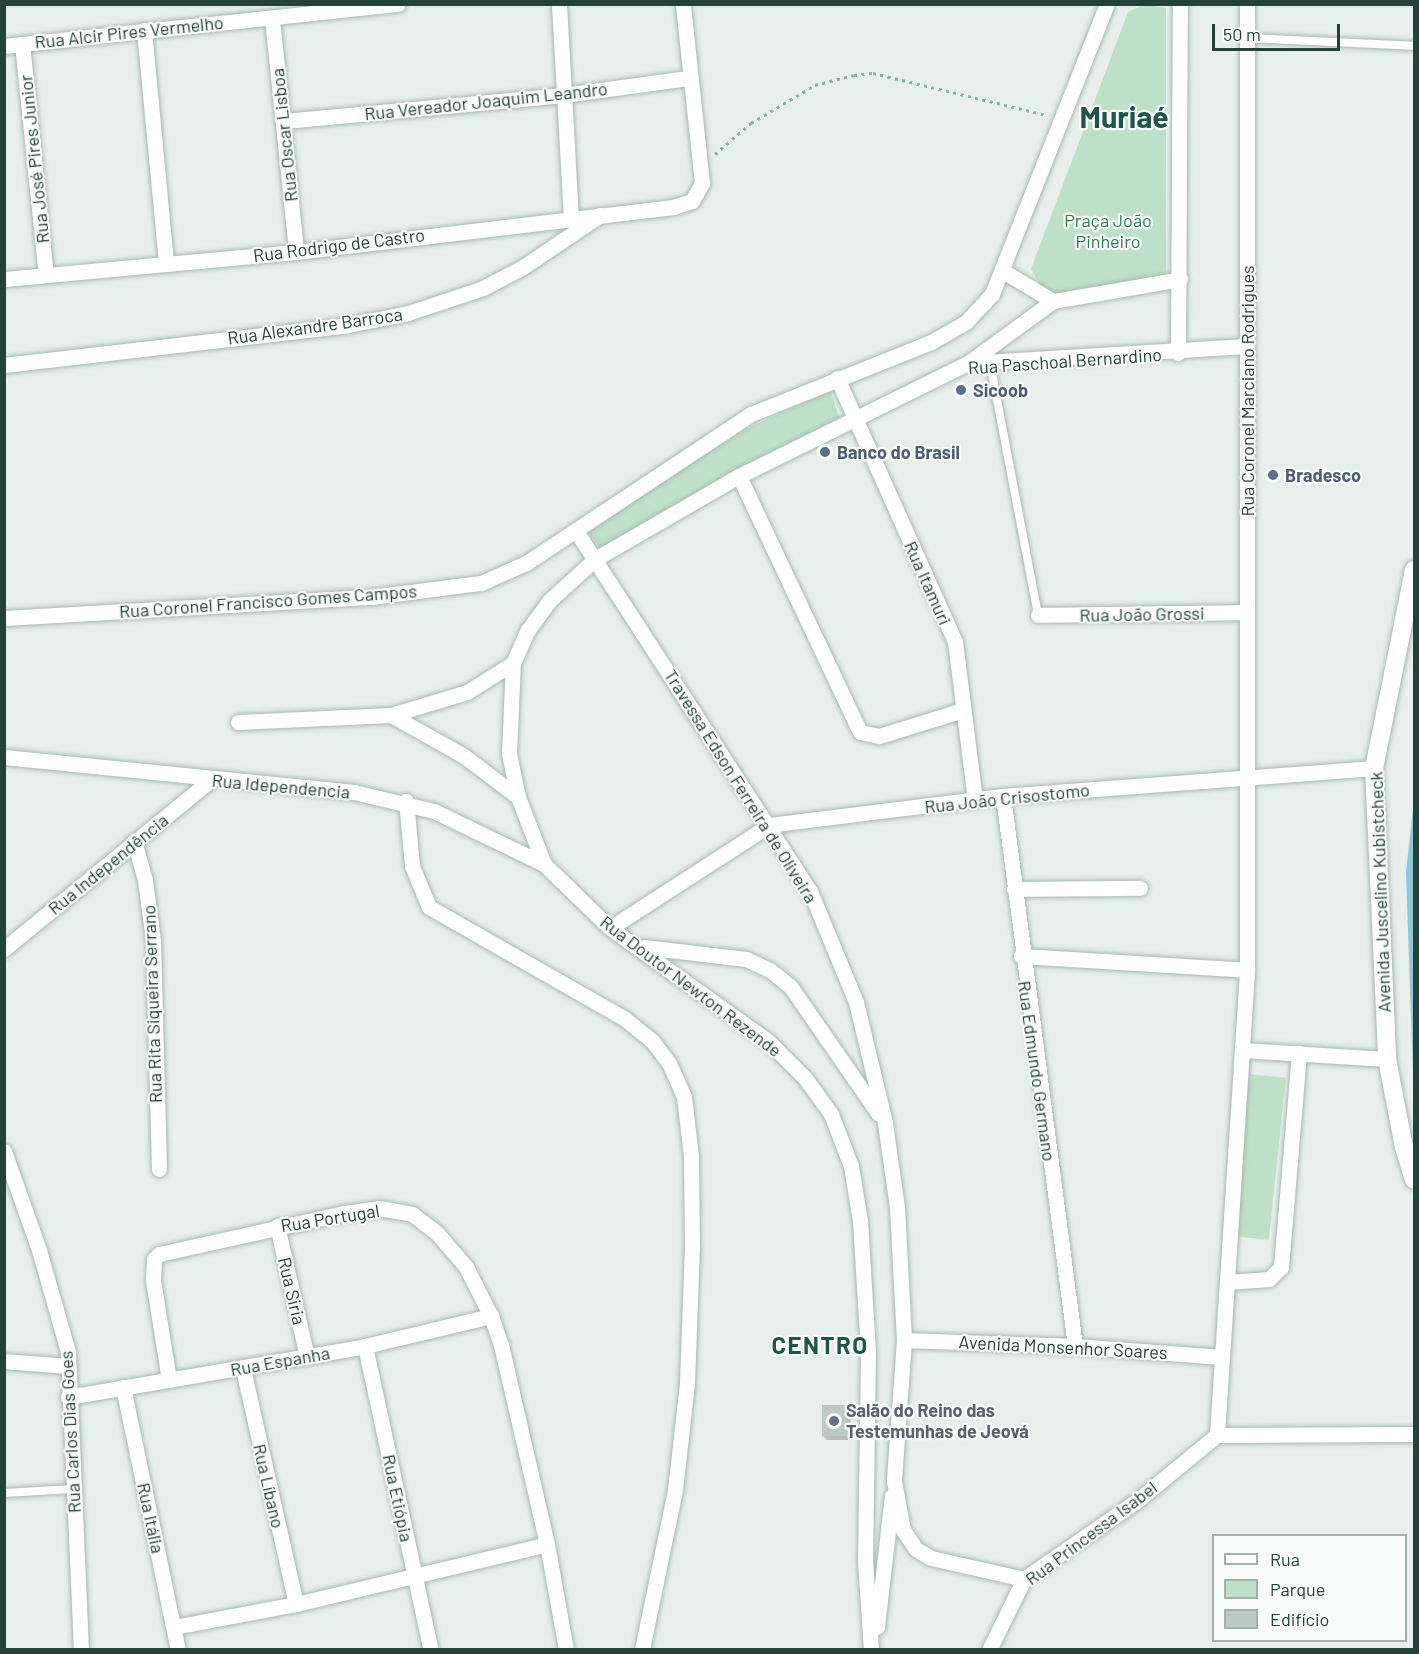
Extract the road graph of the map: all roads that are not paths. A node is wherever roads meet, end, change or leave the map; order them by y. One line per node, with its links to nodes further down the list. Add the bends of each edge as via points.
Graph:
1 (398, 4): 7 (street, Rua Alcir Pires Vermelho)
2 (559, 4): 14 (street)
3 (683, 4): 13 (street)
4 (1107, 4): 20 (street)
5 (1180, 4): 23 (street)
6 (1247, 4): 9 (street, Rua Coronel Marciano Rodrigues)
7 (272, 18): 8 (street, Rua Alcir Pires Vermelho); 15 (street, Rua Oscar Lisboa)
8 (144, 30): 10 (street, Rua Alcir Pires Vermelho); 19 (street)
9 (1247, 38): 12 (lane); 25 (street, Rua Coronel Marciano Rodrigues)
10 (22, 44): 11 (street, Rua Alcir Pires Vermelho); 21 (street, Rua José Pires Junior)
11 (4, 46)
12 (1414, 46)
13 (688, 78): 14 (street, Rua Vereador Joaquim Leandro); 16 (street, Rua Rodrigo de Castro, via 702,183 698,193 692,201 673,207)
14 (564, 94): 15 (street, Rua Vereador Joaquim Leandro); 17 (street)
15 (284, 122): 18 (street, Rua Oscar Lisboa)
16 (602, 213): 17 (street, Rua Rodrigo de Castro); 29 (street, Rua Alexandre Barroca, via 523,267 448,302 418,310 348,325)
17 (571, 217): 18 (street, Rua Rodrigo de Castro)
18 (296, 252): 19 (street, Rua Rodrigo de Castro)
19 (166, 264): 21 (street, Rua Rodrigo de Castro)
20 (1003, 271): 24 (street); 30 (street, via 992,294 966,322 931,342)
21 (46, 274): 22 (street, Rua Rodrigo de Castro)
22 (4, 279)
23 (1180, 279): 24 (street); 26 (street)
24 (1053, 301): 27 (street)
25 (1246, 346): 26 (street, Rua Paschoal Bernardino); 36 (street, Rua Coronel Marciano Rodrigues)
26 (1178, 353): 28 (street, Rua Paschoal Bernardino)
27 (968, 363): 28 (street, Rua Paschoal Bernardino); 31 (street, Rua Paschoal Bernardino)
28 (990, 363): 37 (lane)
29 (4, 365)
30 (837, 378): 31 (street, Rua Itamuri); 33 (street, via 751,414)
31 (856, 420): 32 (street, Rua Paschoal Bernardino); 40 (street, Rua Itamuri, via 955,642)
32 (739, 476): 34 (street, Rua Paschoal Bernardino); 40 (street, via 860,732 869,736)
33 (576, 531): 34 (street, Travessa Edson Ferreira de Oliveira); 38 (street, Rua Coronel Francisco Gomes Campos, via 526,563 481,583 371,597)
34 (595, 559): 39 (street, Rua Paschoal Bernardino, via 550,600 523,639); 51 (street, Travessa Edson Ferreira de Oliveira)
35 (1414, 570): 44 (street, Avenida Juscelino Kubistcheck)
36 (1246, 612): 37 (street, Rua João Grossi); 45 (street, Rua Coronel Marciano Rodrigues)
37 (1038, 615)
38 (5, 619)
39 (513, 663): 41 (street, via 467,692); 48 (street, via 509,753)
40 (963, 710): 49 (street, Rua Itamuri)
41 (391, 716): 42 (street); 48 (street, via 464,756)
42 (238, 722)
43 (4, 757): 46 (street, Rua Idependencia)
44 (1374, 768): 45 (street, Rua João Crisostomo); 63 (street, Avenida Juscelino Kubistcheck)
45 (1247, 777): 47 (street, Rua João Crisostomo); 60 (street, Rua Coronel Marciano Rodrigues)
46 (212, 779): 50 (street, Rua Idependencia, via 354,792); 52 (street, Rua Independência)
47 (1003, 796): 49 (street, Rua João Crisostomo); 55 (street, Rua Edmundo Germano)
48 (519, 797): 53 (street)
49 (975, 800): 51 (street, Rua João Crisostomo)
50 (406, 801): 53 (street, Rua Idependencia); 96 (street, via 412,866 429,907 625,1019 653,1042 669,1063 684,1097 691,1156 692,1246 687,1383 675,1490)
51 (768, 825): 56 (street); 64 (street, Travessa Edson Ferreira de Oliveira, via 810,891 834,945 856,1002)
52 (134, 841): 58 (street, Rua Independência); 66 (street, Rua Rita Siqueira Serrano, via 145,880 153,940)
53 (544, 864): 56 (street, Rua Doutor Newton Rezende)
54 (1140, 888): 55 (street)
55 (1014, 889): 59 (street, Rua Edmundo Germano)
56 (610, 928): 57 (street, Rua Doutor Newton Rezende)
57 (642, 947): 64 (street, via 746,959 771,970 796,995); 97 (street, Rua Doutor Newton Rezende, via 768,1041 805,1078 831,1114 851,1166 860,1221 868,1351 865,1560)
58 (4, 949)
59 (1021, 956): 60 (street); 72 (street, Rua Edmundo Germano)
60 (1247, 970): 61 (street, Rua Coronel Marciano Rodrigues)
61 (1242, 1050): 62 (street); 69 (street, Rua Coronel Marciano Rodrigues)
62 (1299, 1053): 63 (street); 69 (street, via 1281,1267 1269,1279)
63 (1388, 1059): 67 (street, Avenida Juscelino Kubistcheck)
64 (885, 1123): 71 (street, Travessa Edson Ferreira de Oliveira, via 897,1207)
65 (4, 1151): 77 (street, Rua Carlos Dias Goes, via 65,1339)
66 (159, 1169)
67 (1414, 1179)
68 (277, 1226): 70 (street, Rua Portugal, via 380,1208 412,1214 437,1233 466,1267); 74 (street, Rua Siria); 79 (street, Rua Portugal, via 159,1254 154,1259 153,1280)
69 (1228, 1282): 75 (street, Rua Coronel Marciano Rodrigues)
70 (491, 1316): 73 (street, Rua Espanha); 87 (street, Rua Portugal)
71 (904, 1340): 72 (street, Avenida Monsenhor Soares); 84 (street, Travessa Edson Ferreira de Oliveira)
72 (1075, 1346): 75 (street, Avenida Monsenhor Soares)
73 (365, 1347): 74 (street, Rua Espanha); 88 (street, Rua Etiópia)
74 (307, 1357): 78 (street, Rua Espanha)
75 (1222, 1357): 83 (street, Rua Coronel Marciano Rodrigues)
76 (4, 1361): 77 (street)
77 (67, 1366): 81 (street, Rua Carlos Dias Goes)
78 (243, 1369): 79 (street, Rua Espanha); 90 (street, Rua Líbano)
79 (169, 1380): 80 (street, Rua Espanha)
80 (123, 1387): 81 (street, Rua Espanha); 91 (street, Rua Itália)
81 (68, 1397): 85 (street, Rua Carlos Dias Goes)
82 (1414, 1434): 83 (street)
83 (1217, 1435): 89 (street, Rua Princessa Isabel, via 1139,1499)
84 (894, 1481): 89 (street, Travessa Edson Ferreira de Oliveira, via 903,1530 915,1549 931,1558); 97 (street)
85 (73, 1489): 86 (lane); 92 (street, Rua Carlos Dias Goes)
86 (4, 1493)
87 (547, 1544): 88 (street); 95 (street, Rua Portugal)
88 (415, 1573): 90 (street); 94 (street, Rua Etiópia)
89 (1024, 1579): 98 (street, Rua Princessa Isabel)
90 (296, 1604): 91 (street)
91 (174, 1627): 93 (street, Rua Itália)
92 (81, 1650)
93 (178, 1650)
94 (431, 1650)
95 (566, 1650)
96 (642, 1650)
97 (872, 1650)
98 (989, 1650)

